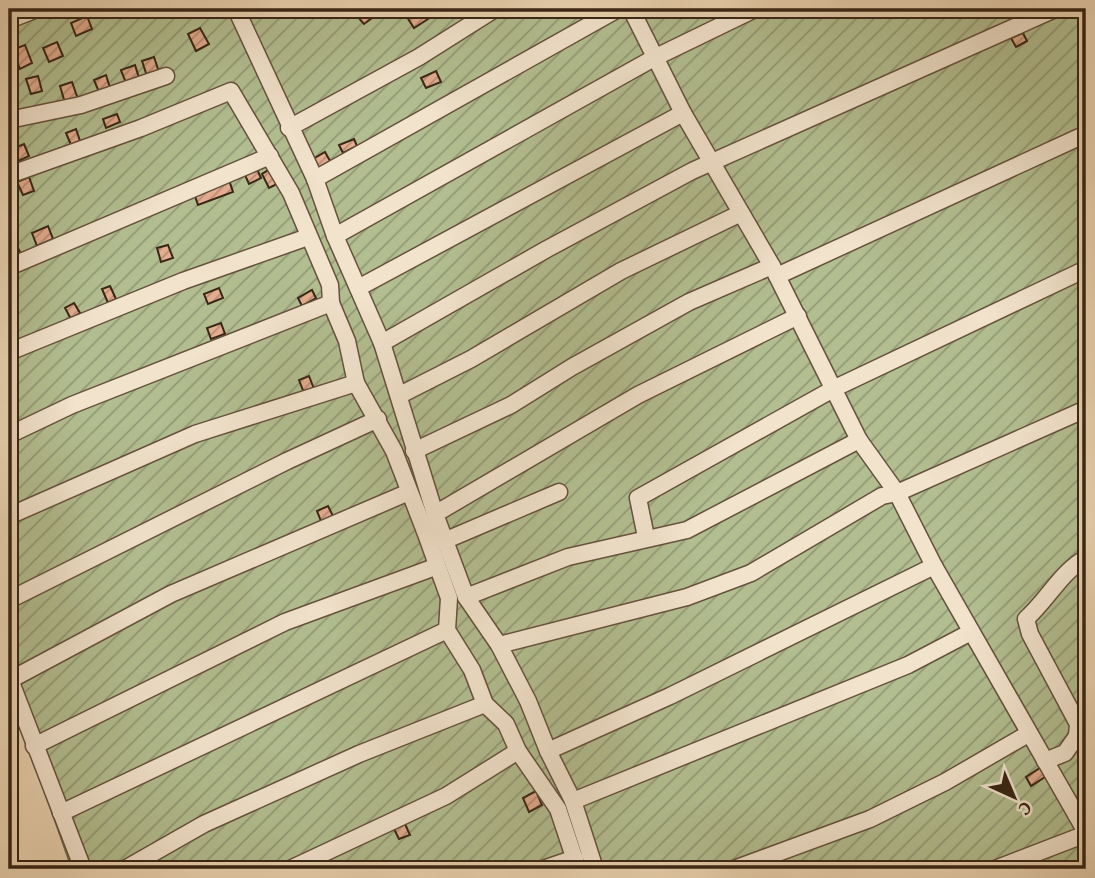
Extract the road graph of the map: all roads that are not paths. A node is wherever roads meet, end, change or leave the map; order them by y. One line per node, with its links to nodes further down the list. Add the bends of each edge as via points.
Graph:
1 (37, 9): 8 (street)
2 (495, 9): 13 (street, via 419,57)
3 (618, 9): 18 (street)
4 (631, 9): 9 (street)
5 (755, 9): 9 (street)
6 (1055, 9): 16 (street)
7 (240, 10): 13 (street)
8 (9, 20)
9 (654, 58): 11 (street); 20 (street)
10 (166, 76): 12 (street, via 81,105)
11 (683, 113): 16 (street); 25 (street)
12 (9, 120)
13 (289, 128): 18 (street)
14 (1086, 134): 24 (street)
15 (270, 156): 17 (street, via 231,91); 21 (street, via 291,193); 22 (street)
16 (712, 164): 19 (street); 28 (street, via 547,249)
17 (9, 175)
18 (315, 179): 20 (street)
19 (741, 213): 24 (street); 32 (street, via 621,271)
20 (335, 236): 25 (street)
21 (307, 237): 26 (street, via 330,285); 29 (street, via 183,281)
22 (9, 267)
23 (1086, 269): 31 (street)
24 (775, 271): 27 (street); 37 (street, via 689,302 511,405)
25 (358, 288): 28 (street)
26 (331, 303): 30 (street, via 347,341); 35 (street, via 72,405)
27 (798, 316): 31 (street); 41 (street, via 638,395)
28 (382, 343): 32 (street)
29 (9, 352)
30 (356, 383): 34 (street); 42 (street, via 195,434)
31 (835, 388): 36 (street); 43 (street, via 638,498)
32 (400, 395): 37 (street)
33 (1086, 409): 40 (street)
34 (378, 419): 38 (street); 49 (street)
35 (9, 435)
36 (859, 440): 40 (street); 43 (street, via 688,530)
37 (414, 451): 41 (street)
38 (409, 492): 47 (street); 53 (street, via 171,594)
39 (559, 492): 44 (street)
40 (897, 493): 46 (street); 52 (street, via 883,496 751,573 687,597)
41 (435, 514): 44 (street)
42 (9, 516)
43 (646, 537): 48 (street, via 568,557)
44 (444, 541): 48 (street)
45 (1086, 558): 56 (street, via 1068,568 1048,598 1026,619)
46 (934, 566): 51 (street); 59 (street)
47 (435, 567): 50 (street, via 449,598); 57 (street, via 285,622)
48 (466, 597): 52 (street)
49 (9, 600)
50 (447, 631): 54 (street, via 472,670); 62 (street)
51 (971, 632): 55 (street); 61 (street, via 908,666)
52 (499, 645): 59 (street)
53 (9, 679): 57 (street)
54 (485, 704): 58 (street, via 506,724); 66 (street, via 359,754 204,824)
55 (1028, 734): 60 (street); 70 (street, via 870,819)
56 (1081, 738): 60 (street, via 1065,753)
57 (34, 746): 62 (street)
58 (518, 751): 64 (street, via 558,809); 67 (street, via 446,796)
59 (548, 751): 61 (street)
60 (1045, 761): 63 (street)
61 (573, 801): 69 (street)
62 (61, 813): 65 (street)
63 (1086, 833): 71 (street)
64 (576, 864): 68 (street)
65 (83, 869)
66 (124, 869)
67 (290, 869)
68 (543, 869)
69 (595, 869)
70 (734, 869)
71 (995, 869)

